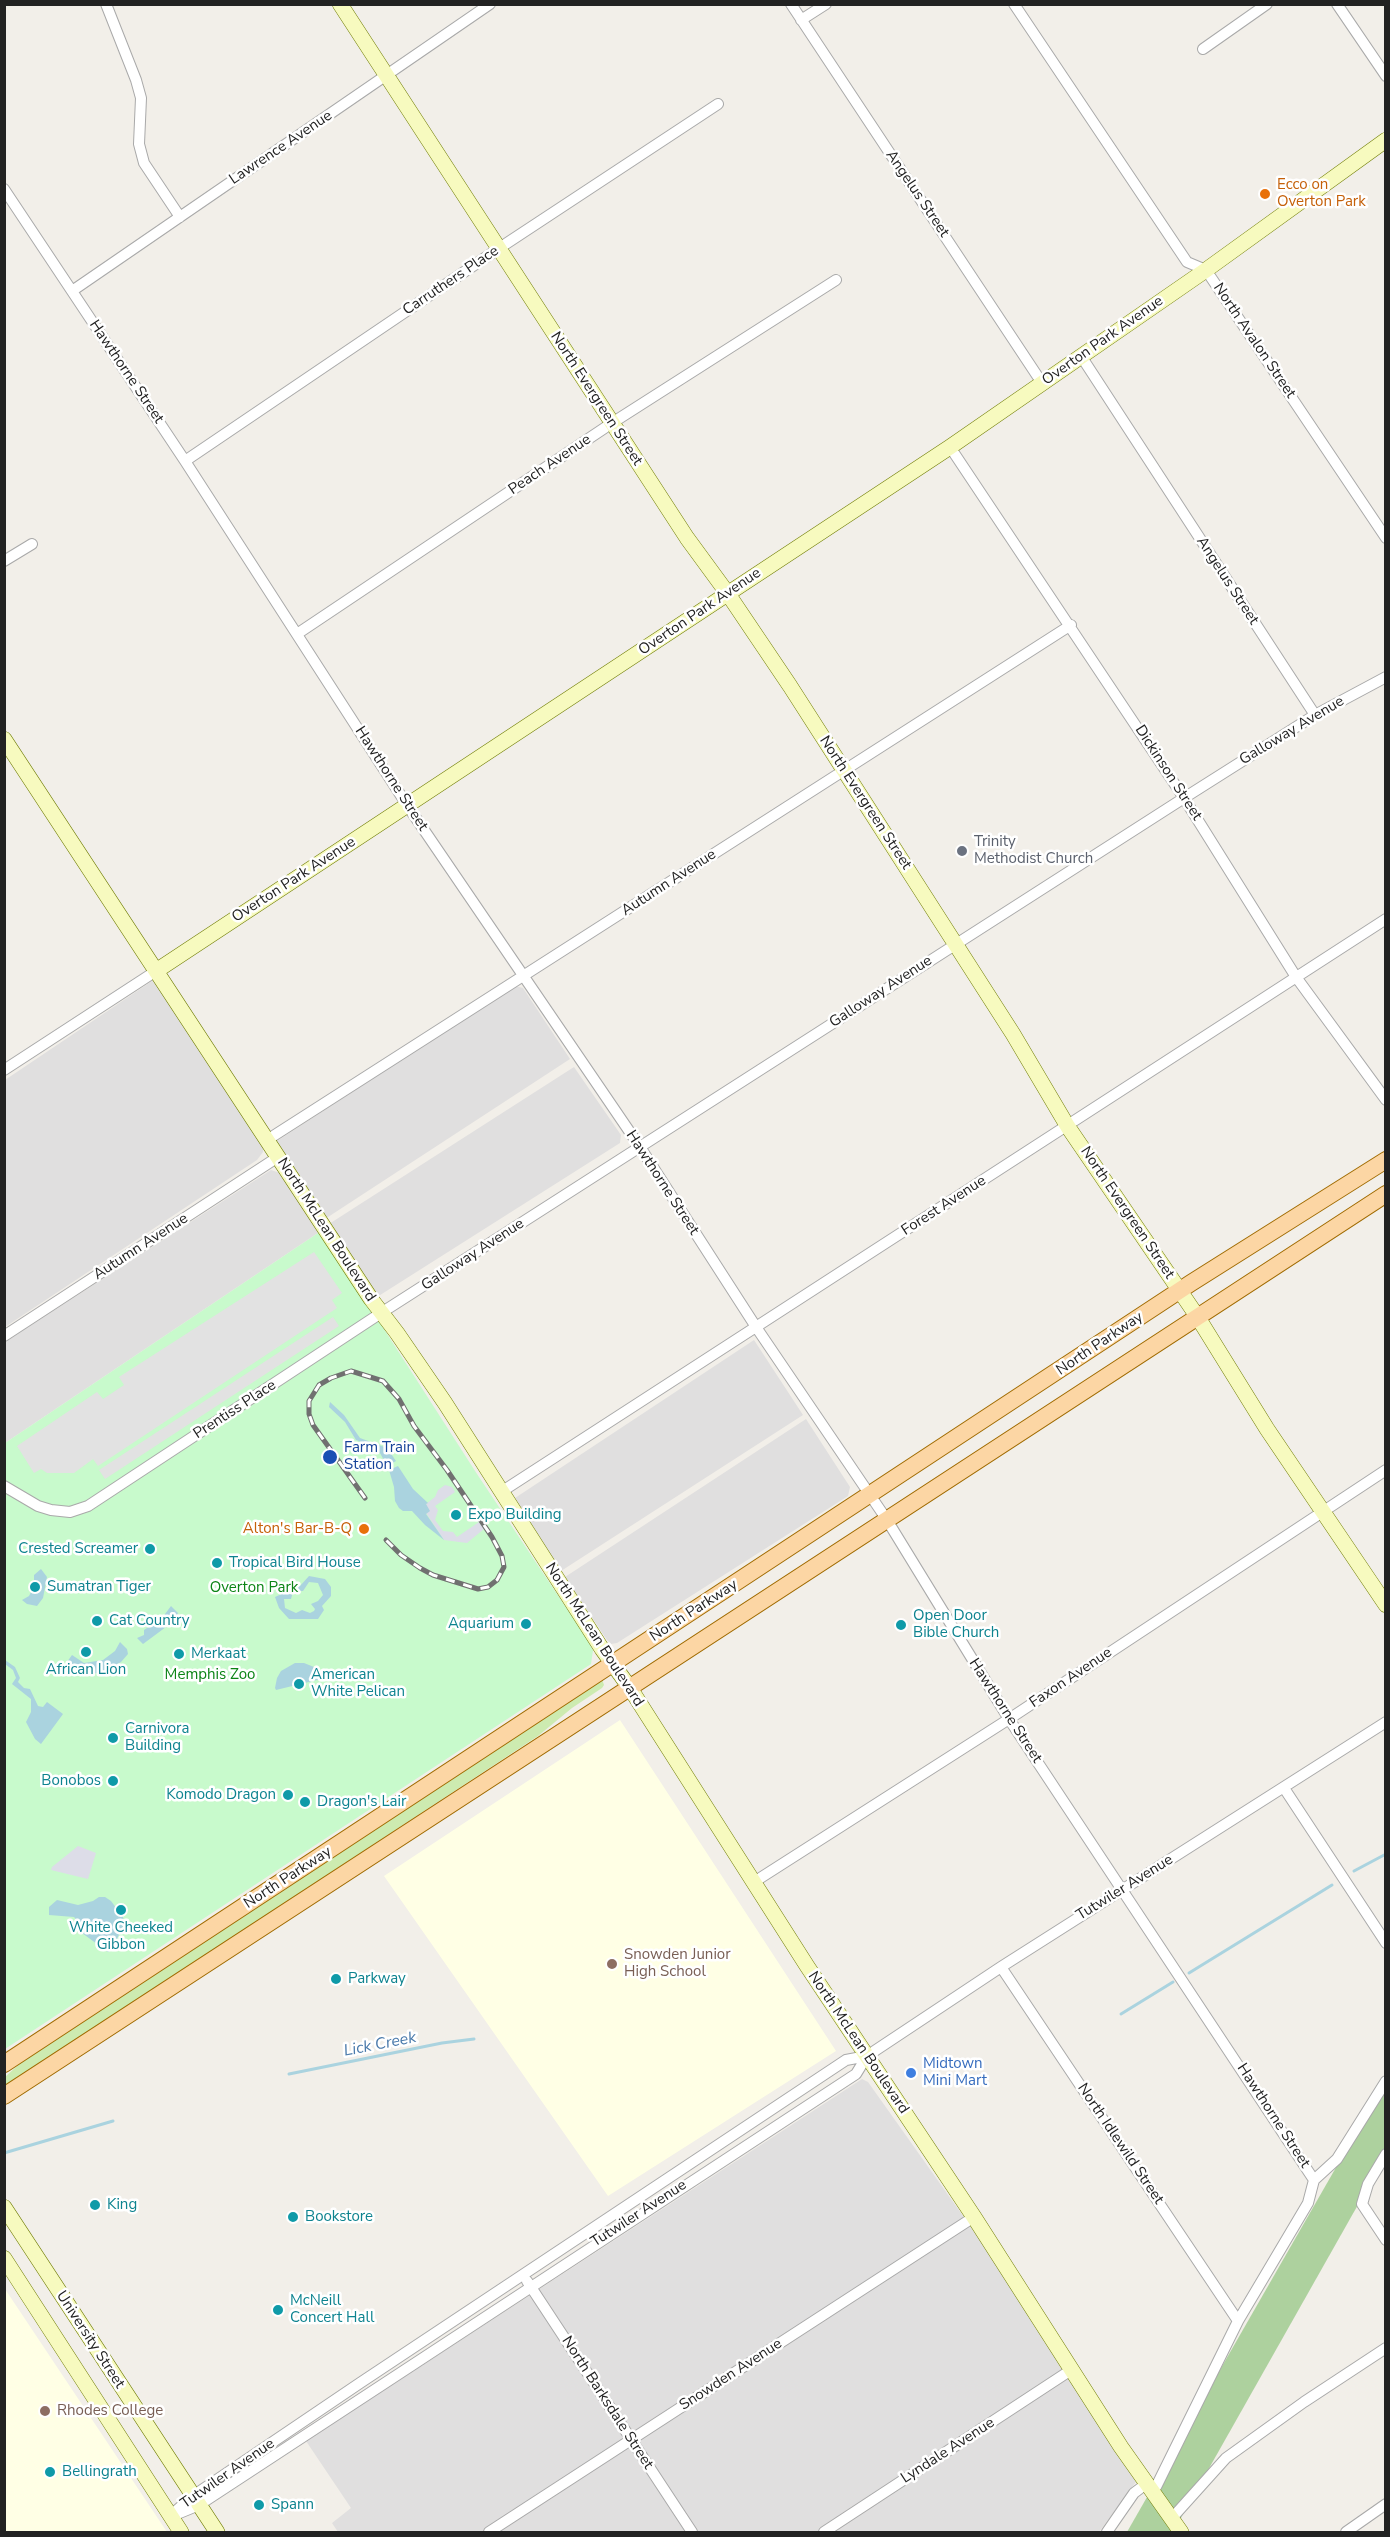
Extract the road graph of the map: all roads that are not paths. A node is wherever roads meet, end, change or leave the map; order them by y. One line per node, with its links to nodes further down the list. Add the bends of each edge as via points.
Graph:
1 (106, 4): 16 (street, via 141,98 138,144 144,163)
2 (340, 4): 11 (street, North Evergreen Street)
3 (490, 4): 11 (street, Lawrence Avenue)
4 (791, 4): 9 (street, Angelus Street)
5 (826, 4): 9 (street)
6 (1014, 4): 18 (street, North Avalon Street, via 1187,262)
7 (1267, 4): 10 (street)
8 (1338, 4): 12 (street)
9 (801, 20): 22 (street, Angelus Street)
10 (1203, 50)
11 (386, 76): 16 (street, Lawrence Avenue); 17 (street, North Evergreen Street)
12 (1386, 76)
13 (718, 104): 17 (street, Carruthers Place)
14 (1386, 140): 18 (street, Overton Park Avenue)
15 (4, 189): 20 (street, Hawthorne Street)
16 (180, 217): 20 (street, Lawrence Avenue)
17 (498, 249): 23 (street, North Evergreen Street); 25 (street, Carruthers Place)
18 (1206, 270): 21 (street, Overton Park Avenue); 26 (street, North Avalon Street)
19 (836, 280): 23 (street, Peach Avenue)
20 (72, 291): 25 (street, Hawthorne Street)
21 (1081, 356): 22 (street, Overton Park Avenue); 33 (street, Angelus Street)
22 (1042, 383): 24 (street, Overton Park Avenue)
23 (612, 423): 29 (street, North Evergreen Street); 31 (street, Peach Avenue)
24 (950, 447): 29 (street, Overton Park Avenue); 30 (street, Dickinson Street)
25 (185, 461): 31 (street, Hawthorne Street)
26 (1386, 538)
27 (32, 544): 28 (street)
28 (4, 561)
29 (728, 594): 35 (street, North Evergreen Street); 37 (street, Overton Park Avenue)
30 (1071, 625): 35 (street, Autumn Avenue); 36 (street, Dickinson Street)
31 (297, 634): 37 (street, Hawthorne Street)
32 (1386, 677): 33 (street, Galloway Avenue)
33 (1315, 715): 36 (street, Galloway Avenue)
34 (4, 739): 40 (street, North McLean Boulevard)
35 (843, 770): 39 (street, North Evergreen Street); 42 (street, Autumn Avenue)
36 (1184, 798): 39 (street, Galloway Avenue); 41 (street, Dickinson Street)
37 (407, 805): 40 (street, Overton Park Avenue); 42 (street, Hawthorne Street)
38 (1386, 919): 41 (street, Forest Avenue)
39 (955, 945): 45 (street, North Evergreen Street); 47 (street, Galloway Avenue)
40 (156, 971): 43 (street, Overton Park Avenue); 46 (street, North McLean Boulevard)
41 (1296, 977): 44 (street, Dickinson Street); 45 (street, Forest Avenue)
42 (523, 978): 46 (street, Autumn Avenue); 47 (street, Hawthorne Street)
43 (6, 1066)
44 (1386, 1100)
45 (1068, 1127): 51 (street, North Evergreen Street); 54 (street, Forest Avenue)
46 (267, 1140): 48 (street, North McLean Boulevard)
47 (640, 1147): 52 (street, Galloway Avenue); 54 (street, Hawthorne Street)
48 (278, 1157): 52 (street, North McLean Boulevard); 55 (street, Autumn Avenue)
49 (1386, 1160): 51 (main road, North Parkway)
50 (1386, 1194): 53 (main road, North Parkway)
51 (1179, 1291): 53 (street, North Evergreen Street); 59 (main road, North Parkway)
52 (381, 1313): 57 (street, Prentiss Place, via 88,1506 70,1512 51,1510); 58 (street, North McLean Boulevard)
53 (1197, 1316): 60 (street, North Evergreen Street); 61 (main road, North Parkway)
54 (756, 1327): 58 (street, Forest Avenue); 59 (street, Hawthorne Street)
55 (4, 1336)
56 (1386, 1470): 60 (street, Faxon Avenue)
57 (4, 1486)
58 (501, 1492): 63 (street, North McLean Boulevard)
59 (869, 1497): 61 (street, Hawthorne Street); 63 (main road, North Parkway)
60 (1322, 1511): 62 (street, North Evergreen Street); 65 (street, Faxon Avenue)
61 (887, 1520): 64 (main road, North Parkway); 65 (street, Hawthorne Street)
62 (1386, 1605)
63 (613, 1664): 64 (street, North McLean Boulevard); 73 (main road, North Parkway)
64 (630, 1688): 68 (street, North McLean Boulevard); 75 (main road, North Parkway)
65 (1010, 1719): 68 (street, Faxon Avenue); 69 (street, Hawthorne Street)
66 (1386, 1722): 67 (street, Tutwiler Avenue)
67 (1284, 1788): 69 (street, Tutwiler Avenue); 70 (street)
68 (754, 1882): 72 (street, North McLean Boulevard)
69 (1123, 1889): 71 (street, Tutwiler Avenue); 79 (street, Hawthorne Street)
70 (1386, 1943)
71 (1001, 1967): 72 (street, Tutwiler Avenue); 87 (street, North Idlewild Street)
72 (867, 2056): 77 (street, Tutwiler Avenue, via 846,2060); 78 (street, Tutwiler Avenue, via 856,2074); 81 (street, North McLean Boulevard)
73 (4, 2064)
74 (1386, 2082): 79 (street, via 1337,2159)
75 (4, 2096)
76 (1386, 2154): 82 (street, via 1368,2184 1362,2204)
77 (690, 2163): 78 (street); 84 (street, Tutwiler Avenue)
78 (698, 2175): 85 (street, Tutwiler Avenue)
79 (1314, 2180): 87 (street, via 1308,2203)
80 (4, 2207): 86 (street, University Street)
81 (974, 2217): 94 (street, North McLean Boulevard); 97 (street, Snowden Avenue)
82 (1386, 2240)
83 (4, 2258): 89 (street, University Street)
84 (522, 2273): 85 (street, North Barksdale Street); 88 (street, Tutwiler Avenue)
85 (530, 2286): 91 (street, Tutwiler Avenue); 97 (street, North Barksdale Street)
86 (74, 2316): 89 (street); 90 (street, University Street)
87 (1238, 2321): 98 (street)
88 (440, 2329): 91 (street); 95 (street, Tutwiler Avenue)
89 (51, 2330): 93 (street, University Street)
90 (88, 2337): 93 (street); 99 (street, University Street)
91 (447, 2341): 96 (street, Tutwiler Avenue)
92 (1386, 2348): 102 (street, via 1226,2458)
93 (65, 2352): 101 (street, University Street)
94 (1071, 2370): 98 (street, North McLean Boulevard); 107 (street, Lyndale Avenue)
95 (360, 2383): 96 (street); 99 (street, Tutwiler Avenue)
96 (367, 2394): 99 (street, Tutwiler Avenue)
97 (631, 2440): 105 (street, Snowden Avenue); 106 (street, North Barksdale Street)
98 (1150, 2488): 102 (street, North McLean Boulevard); 108 (street, via 1134,2493)
99 (196, 2500): 101 (street, Tutwiler Avenue); 104 (street, University Street)
100 (1386, 2504): 110 (street)
101 (170, 2516): 103 (street, University Street)
102 (1172, 2517): 109 (street, North McLean Boulevard)
103 (181, 2532)
104 (217, 2532)
105 (489, 2532)
106 (692, 2532)
107 (824, 2532)
108 (1107, 2532)
109 (1181, 2532)
110 (1346, 2532)

